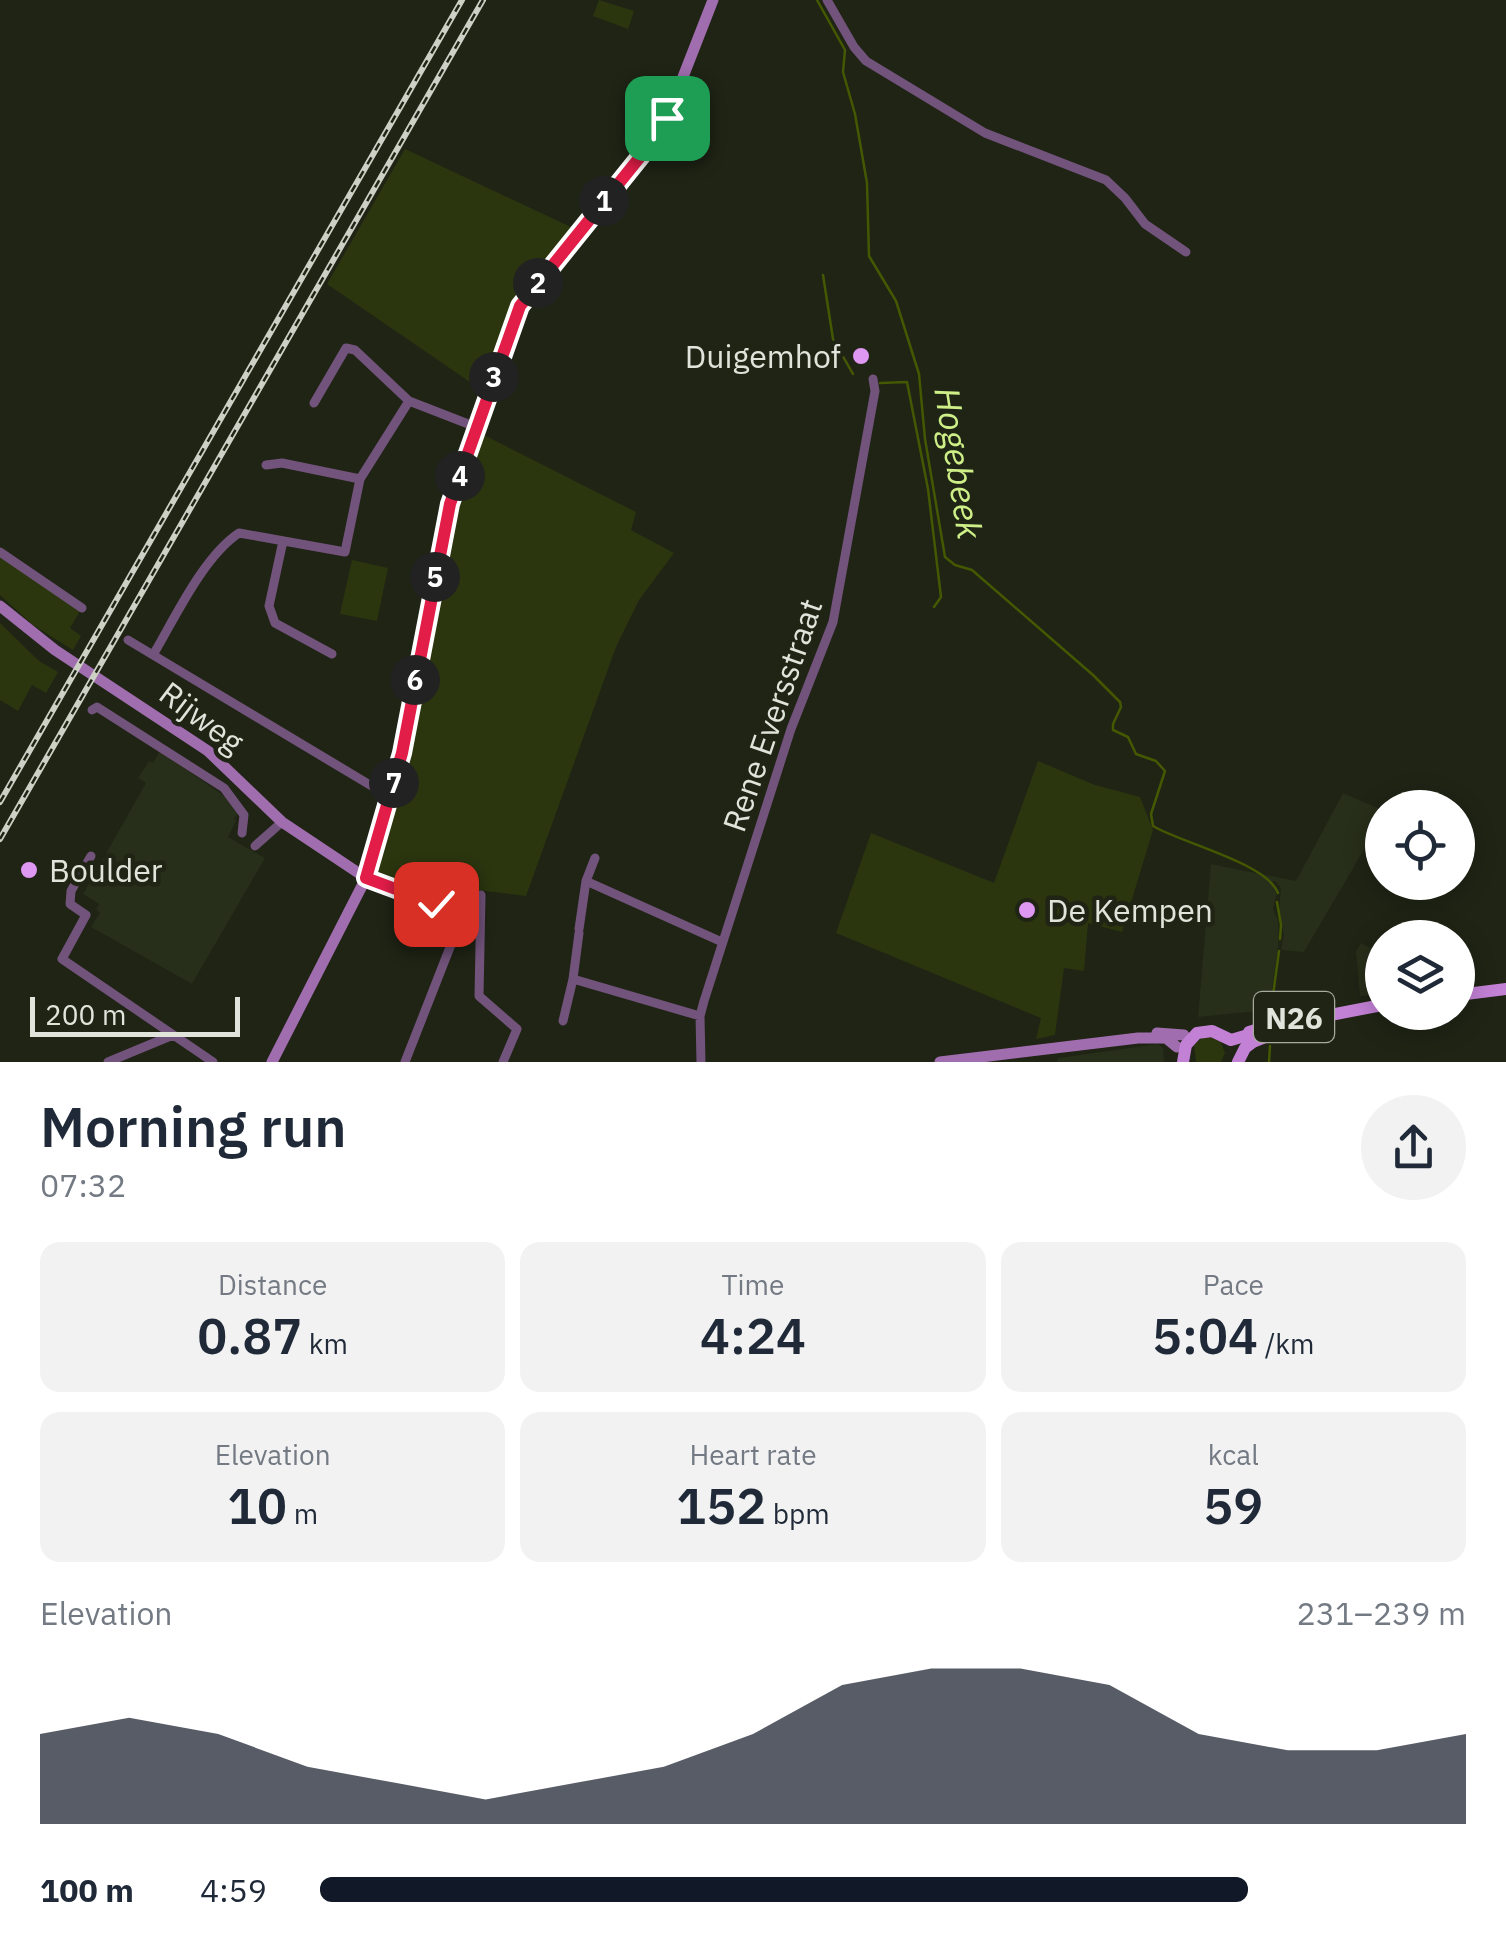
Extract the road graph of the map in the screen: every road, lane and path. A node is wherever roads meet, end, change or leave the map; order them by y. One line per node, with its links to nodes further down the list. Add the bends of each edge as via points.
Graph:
1 (713, 0): 7 (street, via 667,118 520,306)
2 (827, 0): 3 (street, via 866,61 985,133 1106,180 1145,224)
3 (1186, 252)
4 (873, 379): 27 (street, Rene Eversstraat, via 833,622)
5 (409, 401): 6 (street, via 346,348); 7 (street); 9 (street)
6 (314, 403)
7 (476, 427): 18 (street, via 450,504)
8 (266, 465): 9 (street, via 282,462)
9 (360, 479): 10 (street, via 345,552)
10 (284, 541): 15 (street, via 269,606 275,623); 16 (street, via 238,534 230,539)
11 (0, 552): 13 (street)
12 (0, 606): 19 (street, Rijweg, via 208,751)
13 (82, 608)
14 (128, 640): 16 (street)
15 (332, 654)
16 (153, 655): 18 (street)
17 (92, 710): 19 (street, via 97,707 224,788 244,816 237,830 255,849)
18 (390, 797): 22 (street)
19 (282, 822): 22 (street, Rijweg)
20 (91, 856): 37 (street, via 71,892 70,904 86,915 62,960)
21 (595, 858): 23 (street)
22 (366, 878): 25 (street); 41 (street)
23 (586, 881): 27 (street); 28 (street)
24 (481, 895): 26 (street)
25 (463, 914): 26 (street); 42 (street)
26 (479, 920): 43 (street, via 479,996 518,1029)
27 (722, 942): 33 (street, Rene Eversstraat)
28 (573, 978): 33 (street); 35 (street)
29 (1506, 989): 30 (main road)
30 (1475, 993)
31 (1365, 1007): 36 (main road, N26)
32 (1365, 1008): 34 (main road, N26)
33 (700, 1016): 44 (street, Rene Eversstraat)
34 (1310, 1019): 36 (main road, N26); 46 (main road, N26, via 1247,1045)
35 (564, 1021)
36 (1227, 1034): 38 (main road, N26, via 1202,1031); 46 (main road, N26)
37 (172, 1035): 39 (street); 40 (street)
38 (1182, 1055): 45 (street, N26, via 1169,1032)
39 (108, 1062)
40 (213, 1062)
41 (272, 1062)
42 (405, 1062)
43 (503, 1062)
44 (701, 1062)
45 (940, 1062)
46 (1233, 1062)

